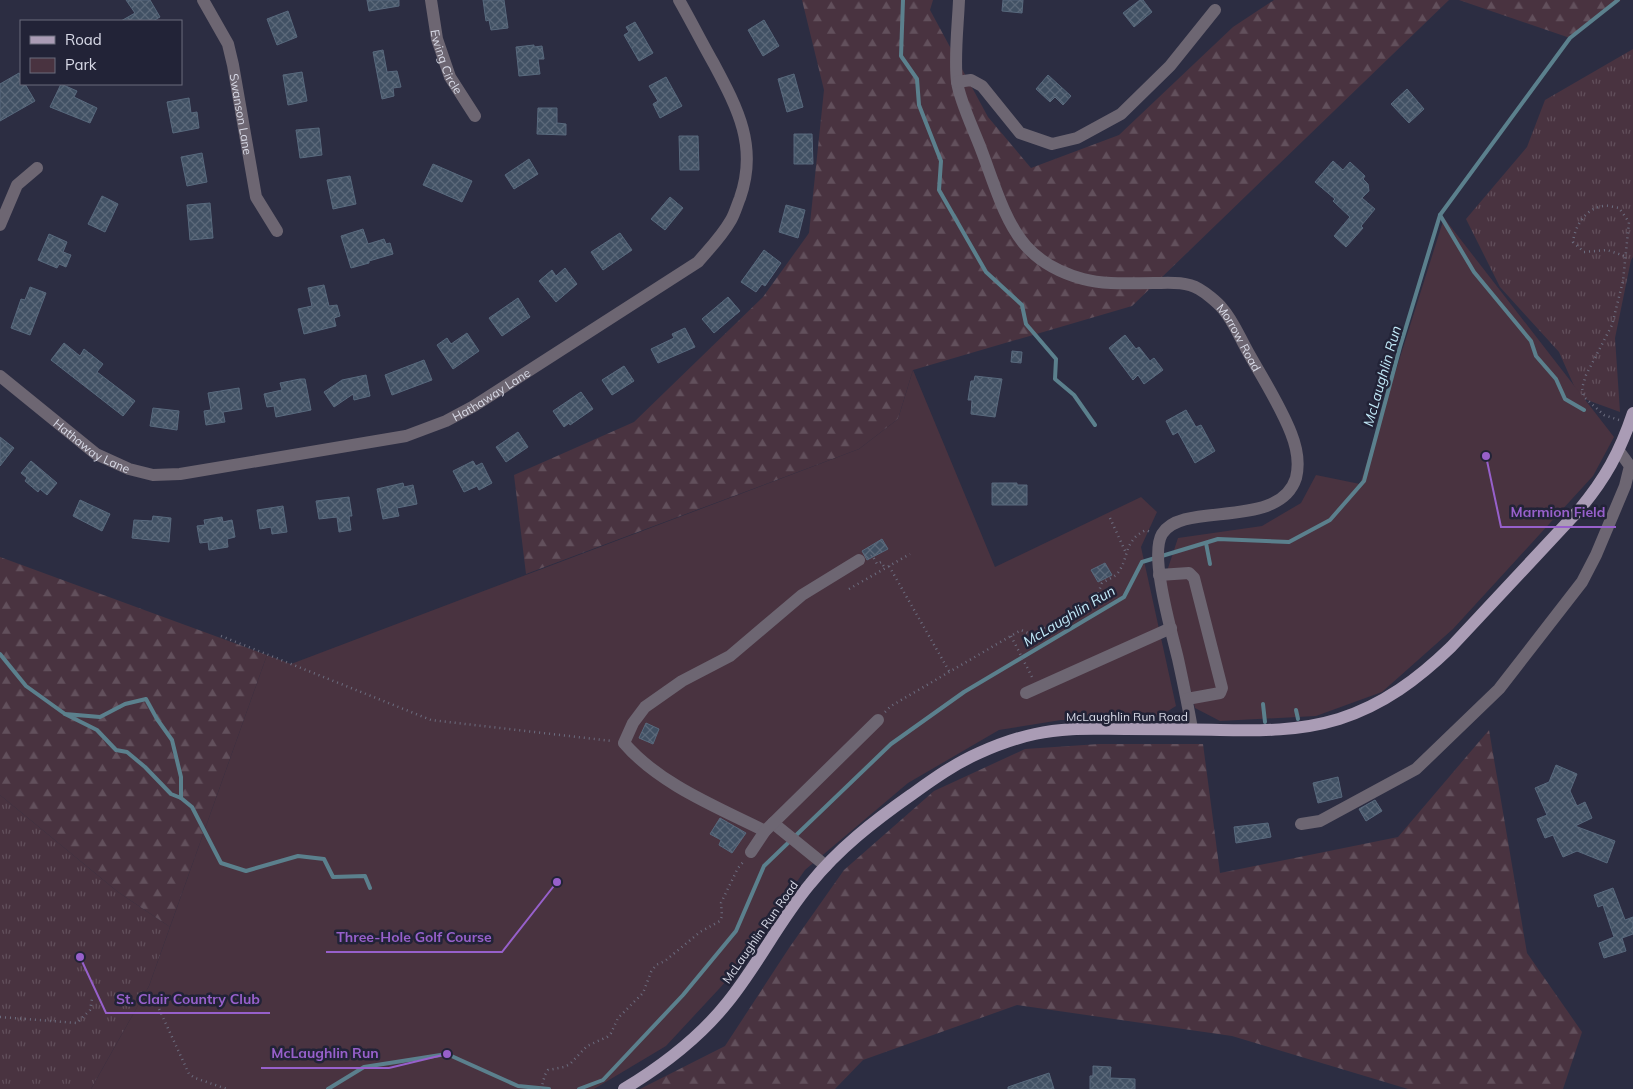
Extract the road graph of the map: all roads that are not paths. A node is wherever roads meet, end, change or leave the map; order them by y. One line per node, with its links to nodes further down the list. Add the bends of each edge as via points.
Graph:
1 (203, 0): 10 (street, Swanson Lane, via 228,44 256,197)
2 (431, 0): 7 (street, Ewing Circle, via 437,39 450,77)
3 (679, 0): 11 (street, Hathaway Lane, via 735,104 742,124 747,163 733,218 698,262 474,406 406,436 180,474 153,475 129,469 96,454)
4 (959, 0): 6 (street, Morrow Road)
5 (1215, 10): 6 (street, via 1170,66 1121,114 1077,138 1052,144 1020,132 982,86 971,80)
6 (957, 82): 15 (street, Morrow Road, via 1008,216 1025,244 1040,260 1085,279 1118,283 1179,283 1198,288 1222,308 1284,417 1298,453 1299,468 1293,488 1274,503 1260,508 1172,525 1161,539)
7 (476, 116)
8 (37, 168): 9 (street, via 17,185)
9 (0, 225)
10 (277, 231)
11 (0, 376)
12 (1631, 418): 13 (main road, McLaughlin Run Road)
13 (1619, 451): 20 (main road, McLaughlin Run Road, via 1598,488 1579,510 1451,647 1395,694 1360,712 1311,726 1264,730); 21 (street, via 1630,466 1596,556 1582,582 1499,689 1416,769 1320,821)
14 (859, 560): 22 (street, via 802,595 730,656 682,681 645,708 624,742 638,759 691,794)
15 (1159, 571): 16 (street); 18 (street, via 1189,573 1194,578 1222,688 1220,693)
16 (1171, 628): 17 (street); 18 (street)
17 (1026, 693)
18 (1187, 699): 20 (street)
19 (878, 720): 22 (street)
20 (1192, 729): 24 (main road, McLaughlin Run Road, via 1057,730 998,745 926,784 864,830)
21 (1301, 824)
22 (773, 828): 23 (street); 24 (street)
23 (751, 852)
24 (826, 866): 25 (main road, McLaughlin Run Road, via 794,904 727,1004 684,1047)
25 (624, 1089)

